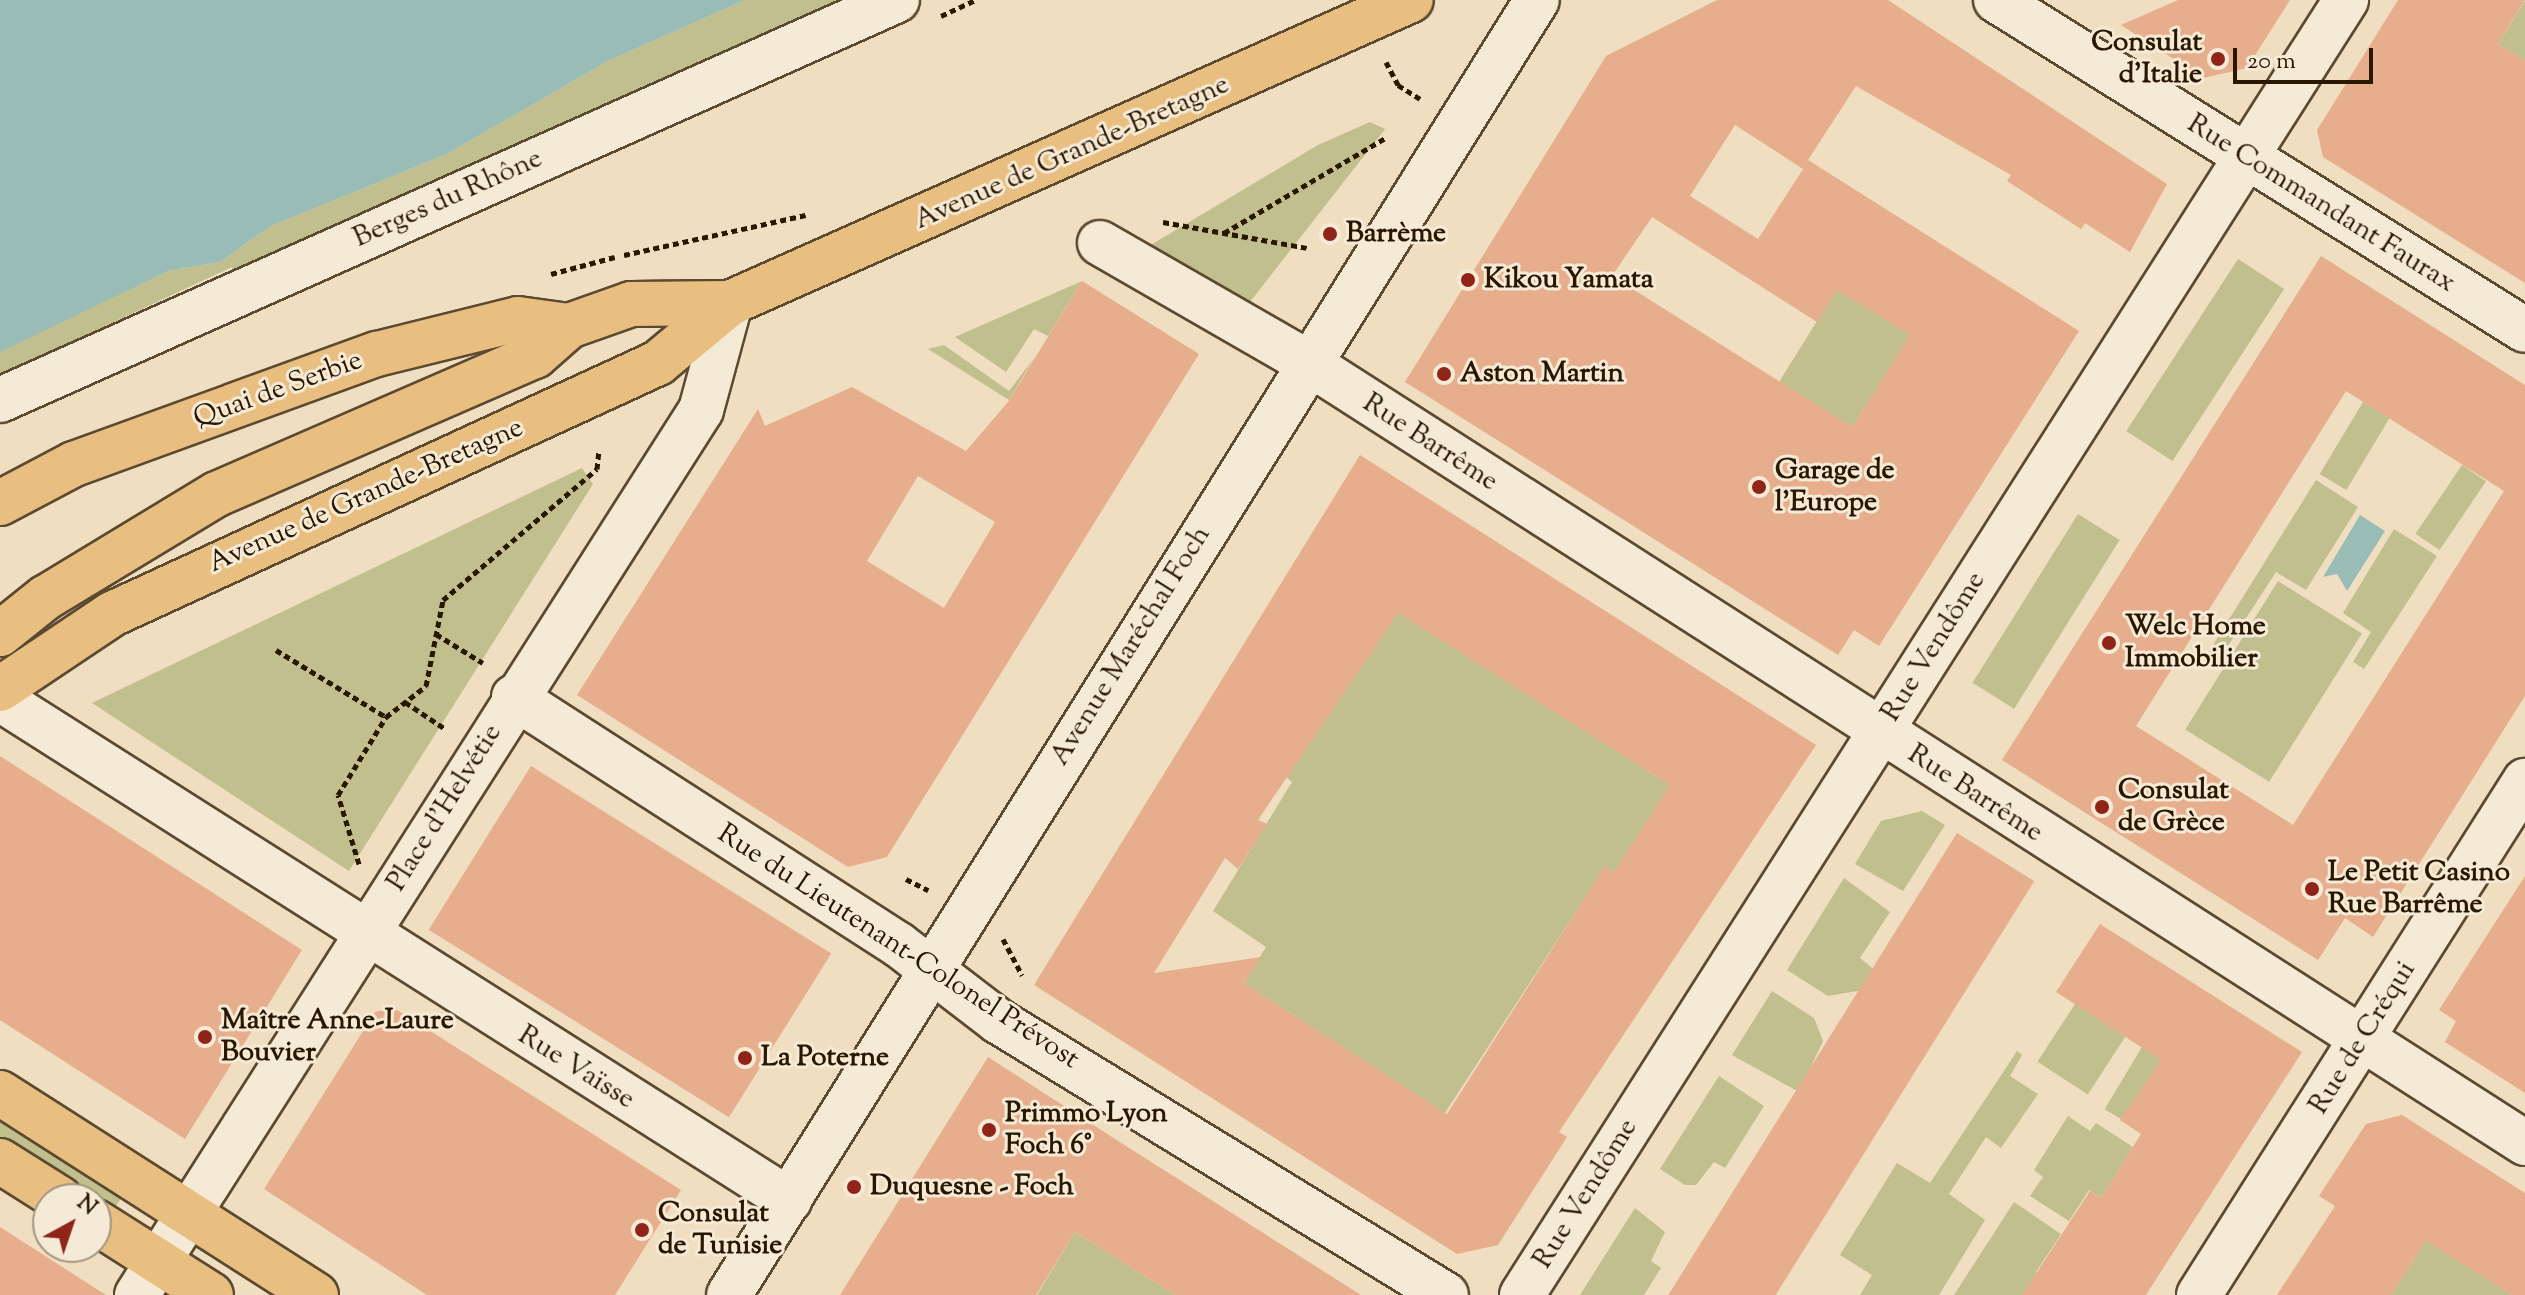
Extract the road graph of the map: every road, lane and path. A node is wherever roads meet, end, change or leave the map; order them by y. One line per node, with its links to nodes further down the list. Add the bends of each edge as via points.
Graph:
1 (897, 0): 18 (street, Berges du Rhône)
2 (1411, 0): 14 (main road, Avenue de Grande-Bretagne)
3 (1537, 0): 17 (street, Avenue Maréchal Foch)
4 (1996, 0): 7 (street, Rue Commandant Faurax)
5 (2346, 0): 7 (street, Rue Vendôme)
6 (1387, 137): 10 (path)
7 (2247, 158): 16 (street, Rue Commandant Faurax); 31 (street, Rue Vendôme)
8 (820, 212): 13 (path)
9 (1163, 222): 10 (path)
10 (1224, 233): 12 (path)
11 (1100, 243): 17 (street, Rue Barrême)
12 (1307, 248)
13 (563, 271)
14 (730, 303): 15 (main road, Avenue de Grande-Bretagne, via 631,304); 25 (street, Place d'Helvétie, via 701,410); 26 (main road, Avenue de Grande-Bretagne, via 658,363 112,614)
15 (569, 326): 20 (main road, Quai de Serbie, via 518,319 377,354 74,464); 21 (main road, Avenue de Grande-Bretagne, via 535,356 217,494 45,598)
16 (2525, 330)
17 (1307, 362): 31 (street, Rue Barrême); 38 (street, Avenue Maréchal Foch)
18 (0, 400)
19 (599, 451): 22 (path, via 597,469 443,600)
20 (0, 503)
21 (0, 634)
22 (436, 634): 25 (path); 28 (path, via 426,686)
23 (276, 650): 29 (path)
24 (496, 659): 25 (path)
25 (495, 682): 37 (street, Place d'Helvétie); 38 (street, Rue du Lieutenant-Colonel Prévost)
26 (0, 689)
27 (0, 699): 37 (street)
28 (405, 702): 29 (path); 30 (path, via 450,732)
29 (386, 717): 33 (path, via 338,795 355,861)
30 (458, 719)
31 (1879, 734): 40 (street, Rue Barrême); 53 (street, Rue Vendôme)
32 (2525, 781): 40 (street, Rue de Créqui)
33 (364, 869)
34 (906, 879): 35 (path)
35 (933, 892)
36 (997, 934): 39 (path, via 1011,945)
37 (364, 936): 45 (street, Rue Vaïsse); 46 (street, Place d'Helvétie)
38 (932, 968): 45 (street, Avenue Maréchal Foch); 52 (street, Rue du Lieutenant-Colonel Prévost, via 998,1021)
39 (1022, 975)
40 (2362, 1040): 42 (street, Rue Barrême); 54 (street, Rue de Créqui)
41 (0, 1093): 46 (main road)
42 (2525, 1143)
43 (0, 1161): 44 (main road)
44 (35, 1183)
45 (789, 1200): 51 (street, Avenue Maréchal Foch)
46 (189, 1214): 48 (street, Place d'Helvétie); 50 (main road)
47 (112, 1240): 48 (main road)
48 (147, 1278): 49 (main road)
49 (211, 1295)
50 (316, 1295)
51 (729, 1295)
52 (1446, 1295)
53 (1522, 1295)
54 (2199, 1295)

